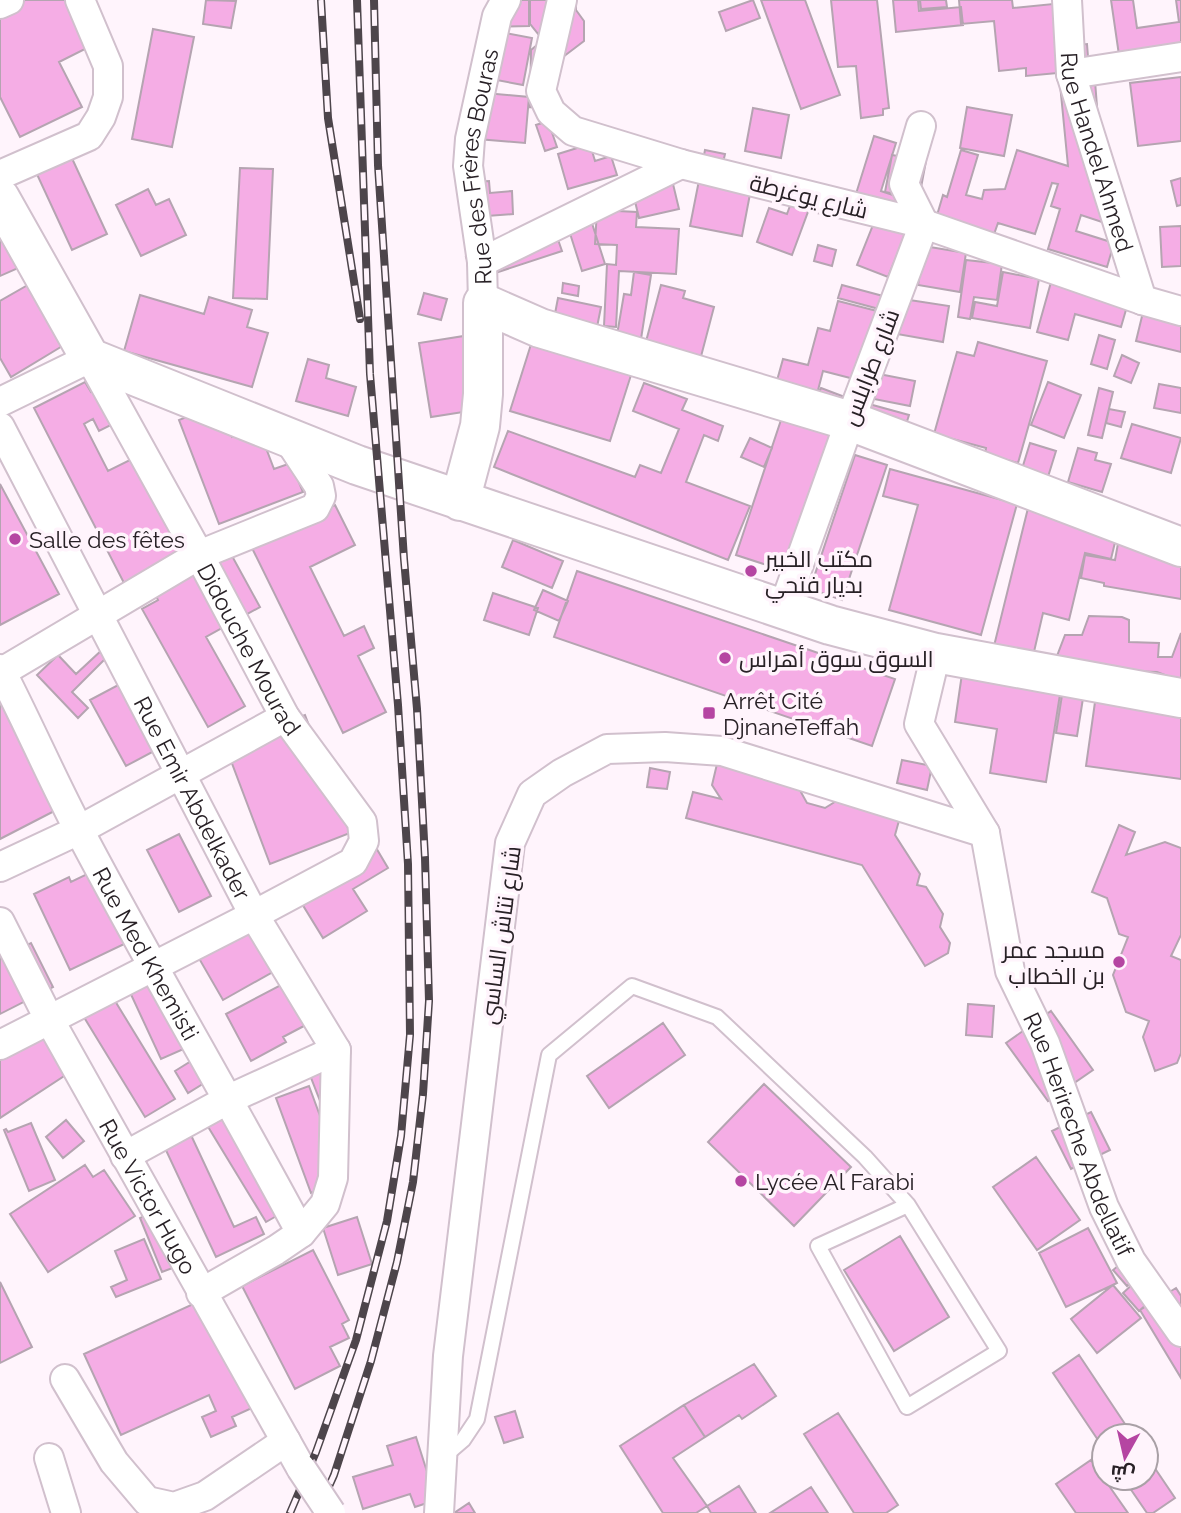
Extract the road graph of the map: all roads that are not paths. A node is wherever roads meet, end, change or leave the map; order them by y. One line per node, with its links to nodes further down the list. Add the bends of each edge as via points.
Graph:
1 (9, 0): 6 (street)
2 (80, 0): 11 (street, via 108,66 108,97 101,117 89,136)
3 (506, 0): 14 (street, Rue des Frères Bouras, via 497,16 470,139 468,166)
4 (562, 0): 10 (street, شارع يوغرطة, via 541,91 551,112 573,131)
5 (1067, 0): 8 (street, Rue Handel Ahmed)
6 (0, 4)
7 (1181, 57): 8 (street)
8 (1071, 74): 16 (street, Rue Handel Ahmed)
9 (921, 126): 13 (street, via 904,184)
10 (681, 164): 13 (street, شارع يوغرطة); 14 (street)
11 (0, 175)
12 (0, 198): 17 (street)
13 (924, 224): 16 (street, شارع يوغرطة); 19 (street, شارع طرابلس)
14 (482, 262): 15 (street, Rue des Frères Bouras)
15 (483, 303): 19 (street, via 540,328); 22 (street, Rue des Frères Bouras, via 480,426)
16 (1168, 305)
17 (90, 358): 18 (street); 21 (street); 24 (street, Didouche Mourad)
18 (0, 402)
19 (850, 421): 23 (street); 25 (street, شارع طرابلس)
20 (0, 427): 26 (street, Rue Emir Abdelkader)
21 (286, 436): 22 (street); 24 (street, via 319,485 321,496 315,508)
22 (460, 501): 25 (street)
23 (1181, 547)
24 (199, 555): 26 (street); 30 (street, Didouche Mourad)
25 (783, 609): 27 (street)
26 (98, 616): 28 (street); 31 (street, Rue Emir Abdelkader)
27 (936, 653): 29 (street); 33 (street, Rue Herireche Abdellatif, via 919,724)
28 (0, 671): 32 (street, Rue Med Khemisti)
29 (1181, 698)
30 (285, 718): 31 (street); 35 (street, Didouche Mourad, via 362,822 363,841 353,862)
31 (182, 773): 32 (street); 35 (street, Rue Emir Abdelkader)
32 (79, 830): 34 (street); 37 (street, Rue Med Khemisti)
33 (985, 833): 46 (street, Rue Herireche Abdellatif, via 1010,971 1045,1043 1104,1208 1131,1261); 50 (street, شارع نتاش الساسي, via 722,751 607,749 532,794 510,843 448,1356)
34 (0, 867)
35 (254, 915): 37 (street); 40 (street, Rue Emir Abdelkader)
36 (0, 922): 38 (street, Rue Victor Hugo)
37 (153, 968): 38 (street); 41 (street, Rue Med Khemisti)
38 (49, 1019): 39 (street); 42 (street, Rue Victor Hugo)
39 (0, 1045)
40 (336, 1050): 41 (street); 44 (street, via 333,1178 325,1204)
41 (229, 1099): 42 (street); 44 (street, Rue Med Khemisti)
42 (125, 1156): 45 (street, Rue Victor Hugo)
43 (908, 1205): 43 (lane, via 818,1246 907,1407 999,1351); 50 (lane, via 865,1157 716,1017 632,986 549,1055 477,1419 463,1440)
44 (301, 1233): 45 (street)
45 (201, 1293): 48 (street, Rue Victor Hugo)
46 (1181, 1332)
47 (65, 1379): 48 (street, via 114,1462 147,1500 174,1507 205,1496)
48 (286, 1441): 52 (street, Rue Victor Hugo, bridge)
49 (49, 1458): 51 (street)
50 (442, 1458): 53 (street, شارع نتاش الساسي)
51 (66, 1513)
52 (331, 1513)
53 (439, 1513)

